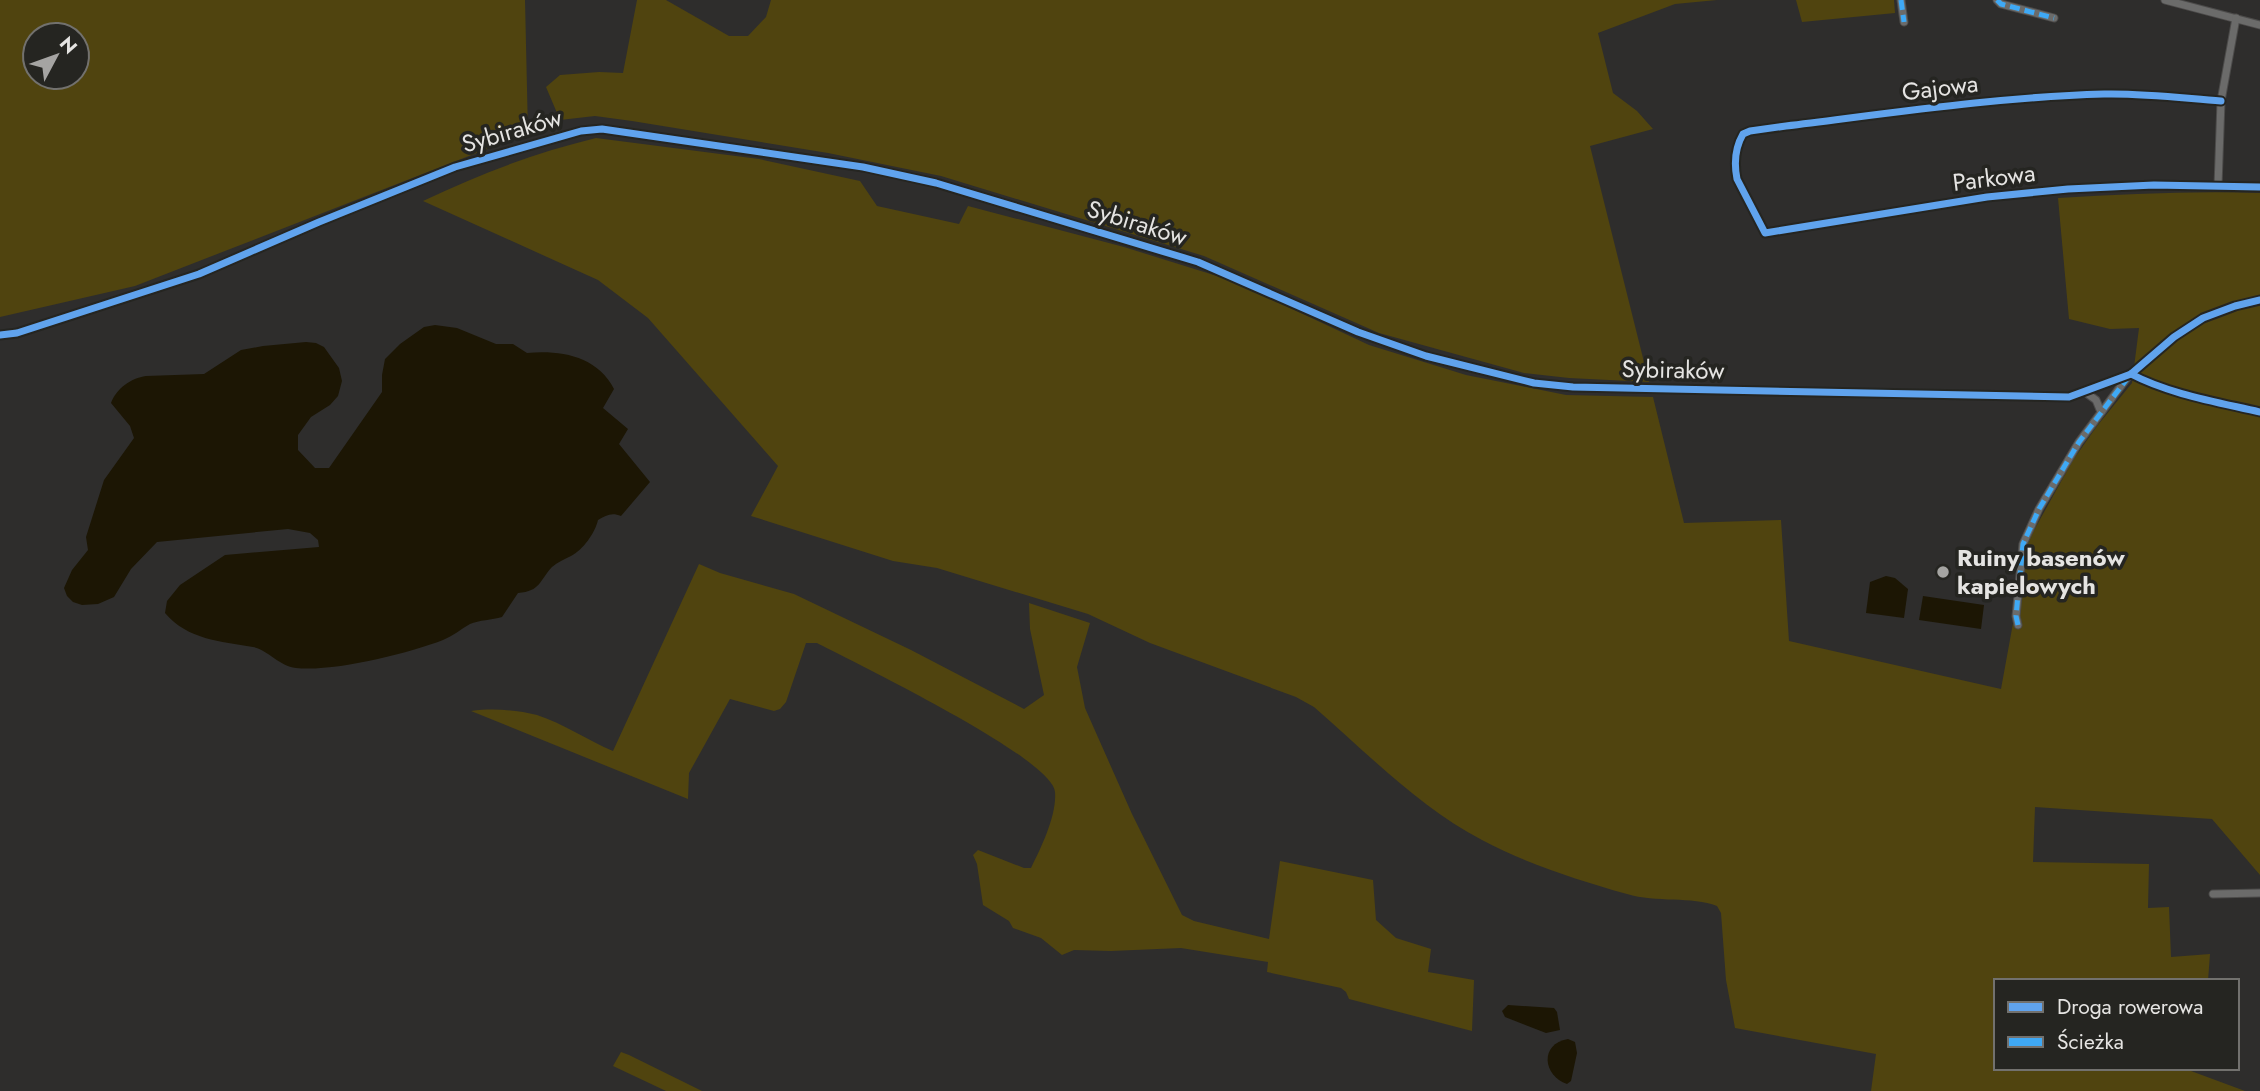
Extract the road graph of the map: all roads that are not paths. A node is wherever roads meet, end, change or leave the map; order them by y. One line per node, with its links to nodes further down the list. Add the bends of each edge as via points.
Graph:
1 (1902, 0): 6 (street)
2 (1997, 0): 4 (street)
3 (2165, 0): 5 (street)
4 (2054, 18)
5 (2235, 18): 7 (street); 8 (street)
6 (1905, 23)
7 (2260, 25)
8 (2221, 101): 9 (street); 11 (street, Gajowa, via 2158,95 2055,96 1750,131 1740,140 1735,169)
9 (2218, 186): 10 (street, Parkowa); 11 (street, Parkowa, via 2142,185 1987,197 1765,233)
10 (2260, 187)
11 (1753, 206)
12 (2260, 300): 14 (street, Sybiraków, via 2203,318)
13 (0, 335): 15 (street, Sybiraków, via 199,274 455,167 581,131 603,129 863,167 936,183 1198,262 1390,344 1534,383 1616,389 2055,397)
14 (2131, 374): 15 (street, Sybiraków); 16 (street)
15 (2085, 392): 16 (street, via 2096,400)
16 (2101, 412): 17 (street, via 2039,509 2023,544)
17 (2018, 625)
18 (2260, 893): 19 (street)
19 (2213, 894)

